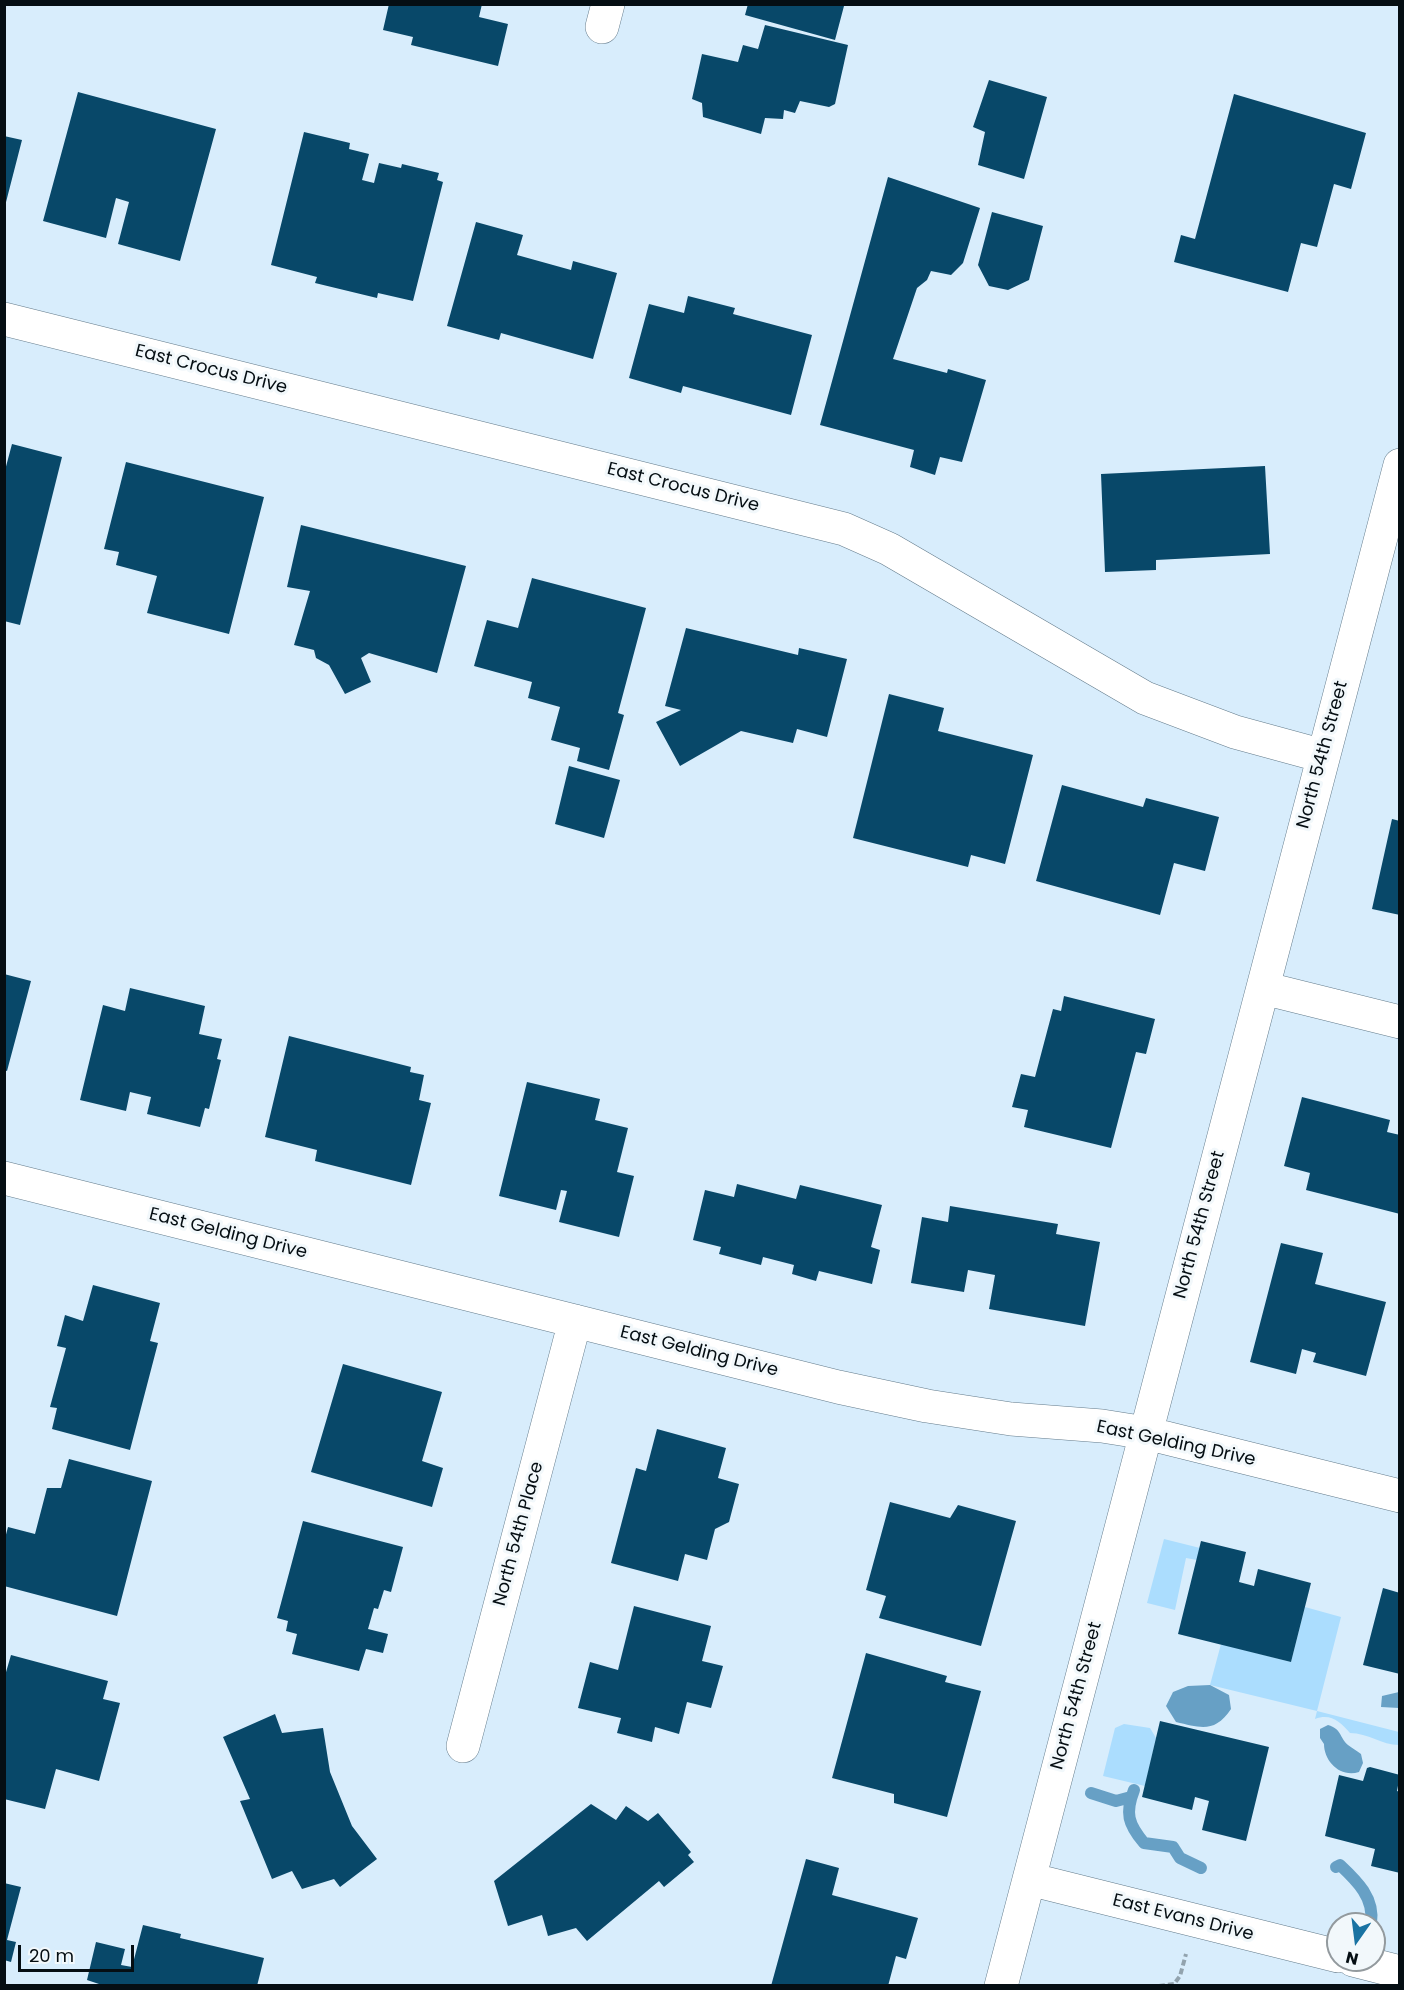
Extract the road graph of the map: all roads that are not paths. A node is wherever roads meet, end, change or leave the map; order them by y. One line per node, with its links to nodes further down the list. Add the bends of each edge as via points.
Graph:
1 (4, 319): 4 (street, East Crocus Drive, via 844,530 889,549 1145,698 1235,732)
2 (1400, 465): 3 (street, North 54th Street)
3 (1390, 542): 4 (street, North 54th Street)
4 (1323, 756): 5 (street, North 54th Street)
5 (1263, 988): 6 (street); 9 (street, North 54th Street)
6 (1400, 1022)
7 (4, 1178): 8 (street, East Gelding Drive)
8 (575, 1321): 9 (street, East Gelding Drive, via 927,1406); 11 (street, North 54th Place)
9 (1146, 1433): 10 (street, East Gelding Drive); 12 (street, North 54th Street)
10 (1400, 1497)
11 (463, 1746)
12 (1029, 1879): 13 (street, East Evans Drive); 14 (street, North 54th Street)
13 (1326, 1953)
14 (1001, 1986)

